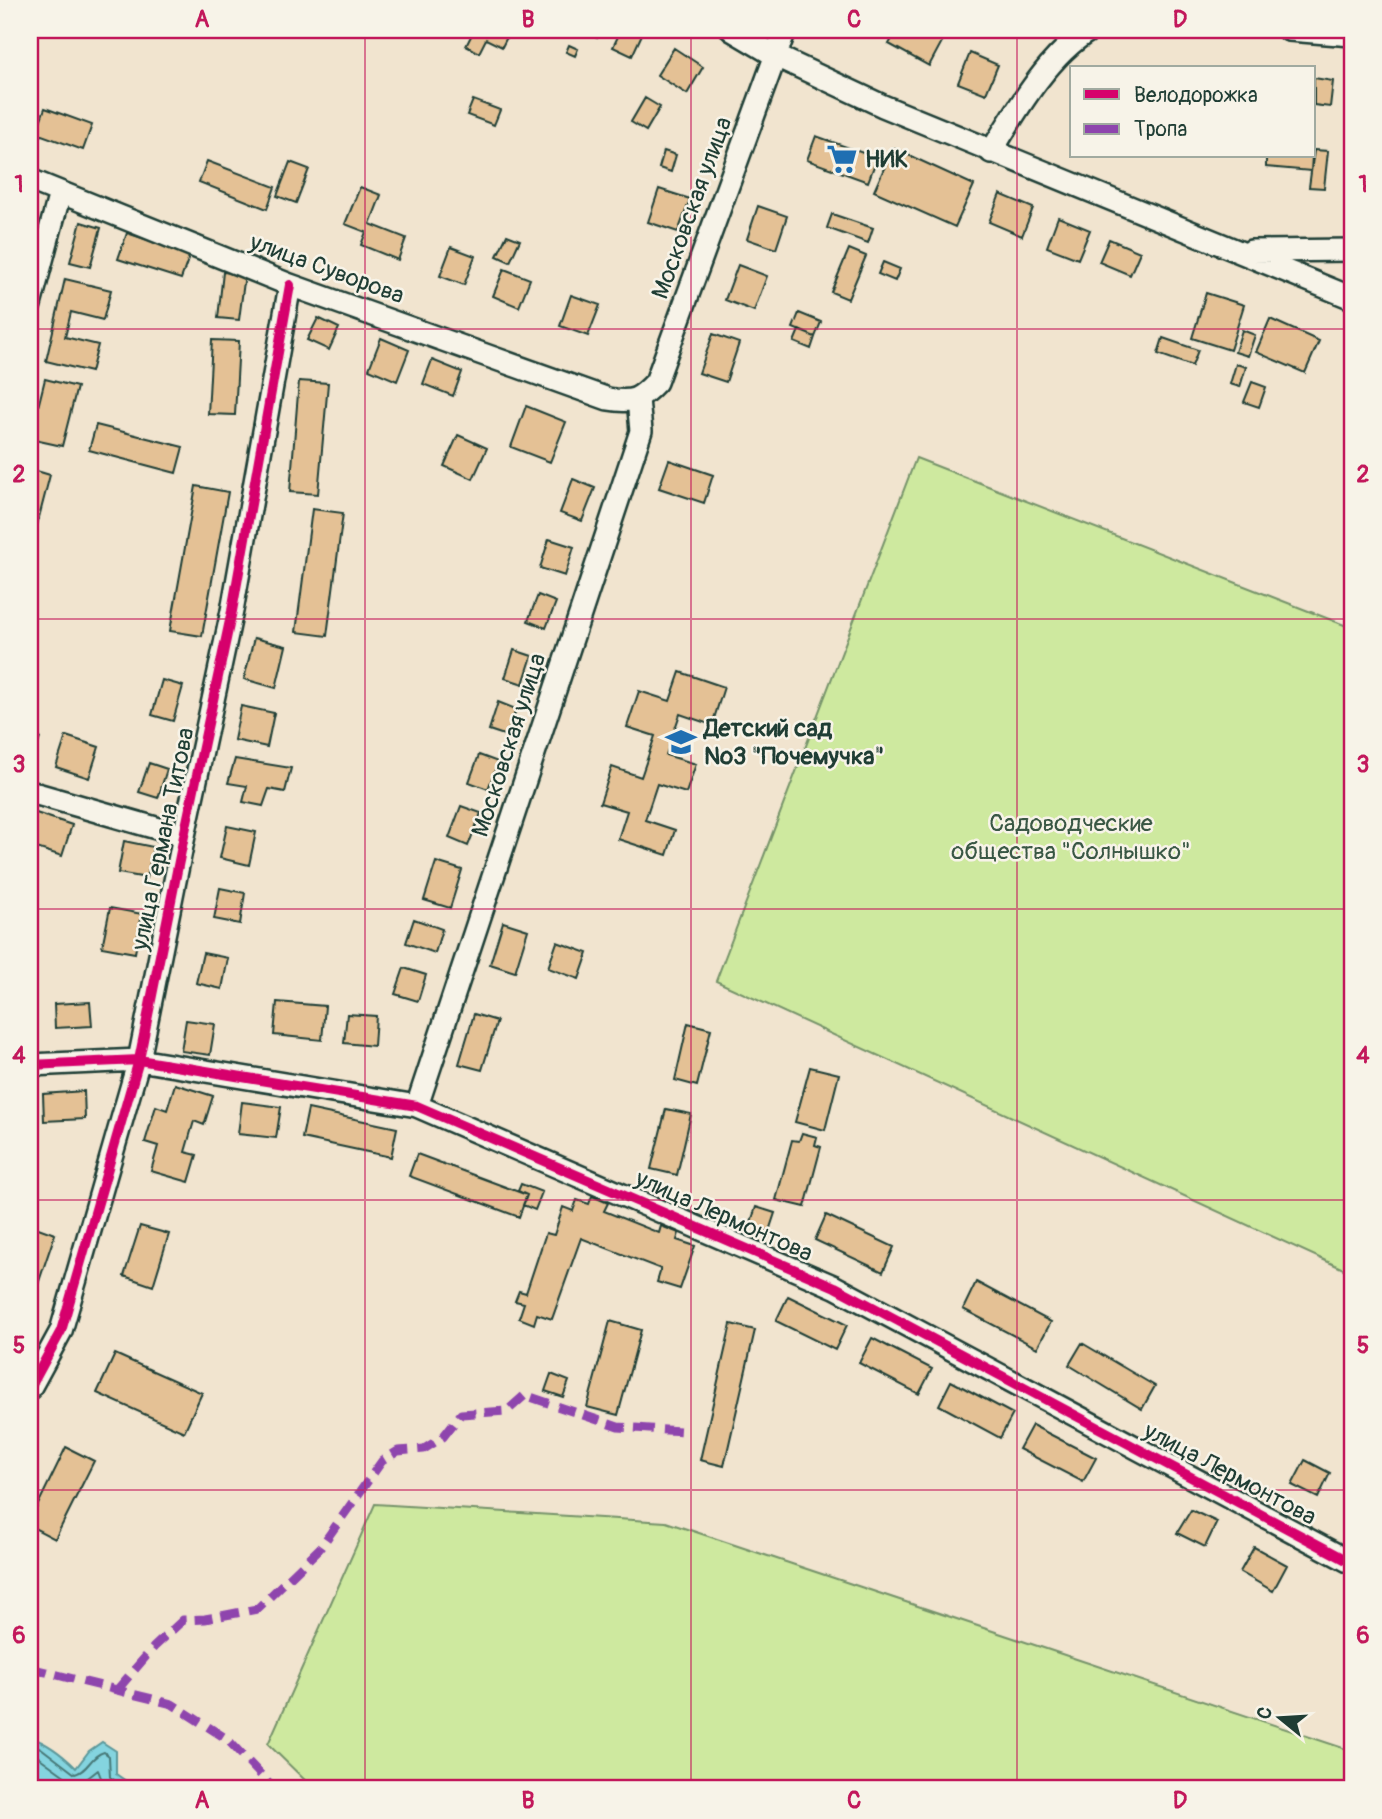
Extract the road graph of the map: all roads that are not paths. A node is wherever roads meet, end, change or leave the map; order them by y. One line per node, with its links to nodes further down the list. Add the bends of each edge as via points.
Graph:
1 (732, 30): 6 (street)
2 (785, 30): 6 (street, Московская улица)
3 (1090, 30): 7 (street, via 1076,38 1025,96)
4 (1289, 30): 5 (street)
5 (1352, 36)
6 (776, 55): 7 (street); 15 (street, Московская улица, via 656,382)
7 (991, 152): 11 (street)
8 (30, 180): 9 (street, улица Суворова)
9 (60, 193): 12 (street, улица Суворова); 14 (street)
10 (1352, 250): 11 (street)
11 (1242, 252): 13 (street)
12 (290, 285): 15 (street, улица Суворова, via 608,399); 17 (street, улица Германа Титова, via 232,611)
13 (1352, 298)
14 (30, 305)
15 (638, 399): 20 (street, Московская улица, via 641,431)
16 (30, 792): 17 (street)
17 (184, 836): 18 (street, улица Германа Титова)
18 (139, 1060): 19 (street, улица Лермонтова); 20 (street, улица Лермонтова); 21 (street, улица Германа Титова, via 61,1331)
19 (30, 1065)
20 (417, 1105): 22 (street, улица Лермонтова, via 835,1287)
21 (30, 1388)
22 (1352, 1563)

